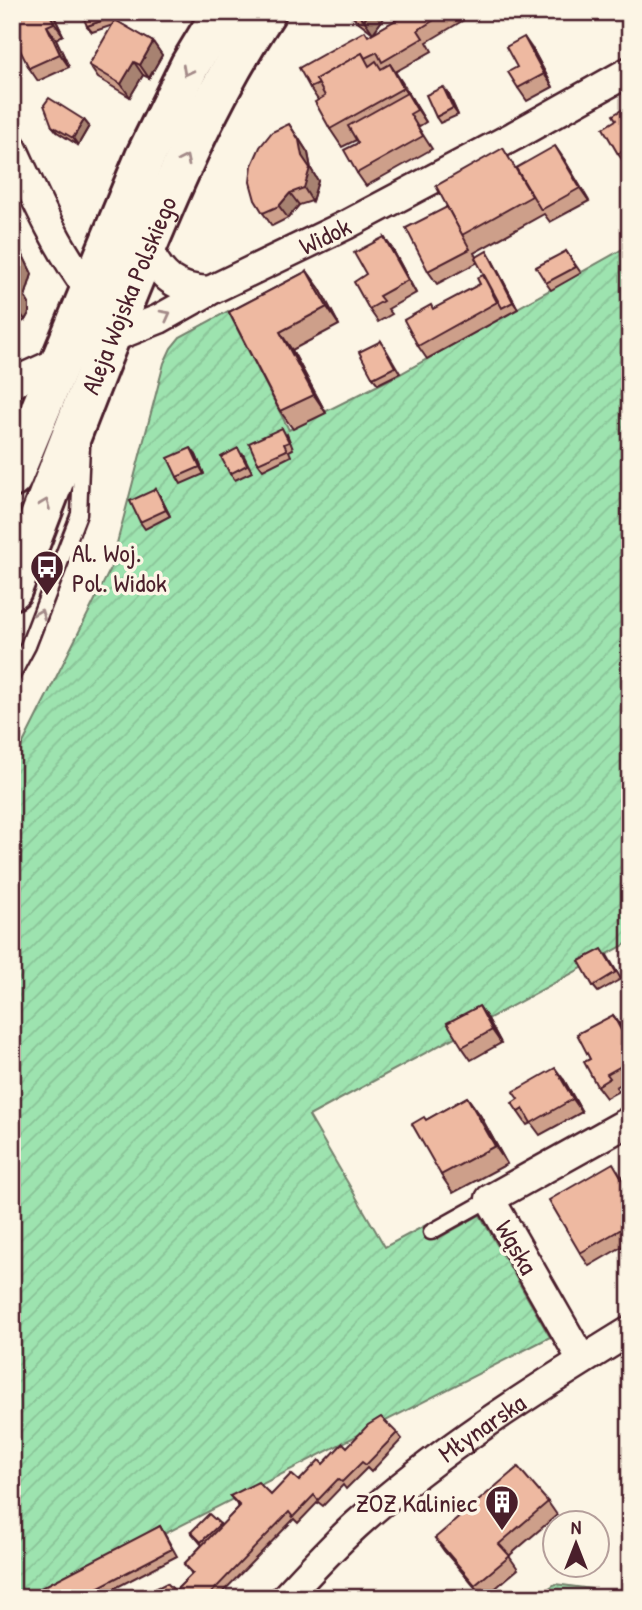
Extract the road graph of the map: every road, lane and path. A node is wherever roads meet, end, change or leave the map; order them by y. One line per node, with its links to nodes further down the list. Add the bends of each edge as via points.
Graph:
1 (222, 12): 6 (main road, Aleja Wojska Polskiego, one-way to 6, via 165,114)
2 (266, 12): 5 (main road, Aleja Wojska Polskiego, one-way to 2, via 204,121)
3 (630, 71): 7 (street, Widok, via 406,194)
4 (12, 147): 6 (street, via 48,226)
5 (147, 247): 7 (street, via 171,281); 8 (main road, Aleja Wojska Polskiego)
6 (89, 290): 9 (main road, Aleja Wojska Polskiego)
7 (209, 291): 8 (street, Widok, one-way to 7, via 159,319)
8 (109, 339): 9 (street, Widok); 11 (main road, Aleja Wojska Polskiego)
9 (59, 362): 10 (street, Widok); 12 (main road, Aleja Wojska Polskiego)
10 (12, 383)
11 (83, 404): 13 (main road, Aleja Wojska Polskiego, one-way to 11); 14 (lane, one-way to 11, via 79,514)
12 (12, 478)
13 (12, 590)
14 (12, 676)
15 (630, 1121): 16 (street, Wąska)
16 (490, 1199): 17 (lane); 19 (street, Wąska)
17 (430, 1232)
18 (630, 1331): 19 (street, Młynarska)
19 (582, 1360): 20 (street, Młynarska, via 412,1478 354,1527)
20 (285, 1598)

